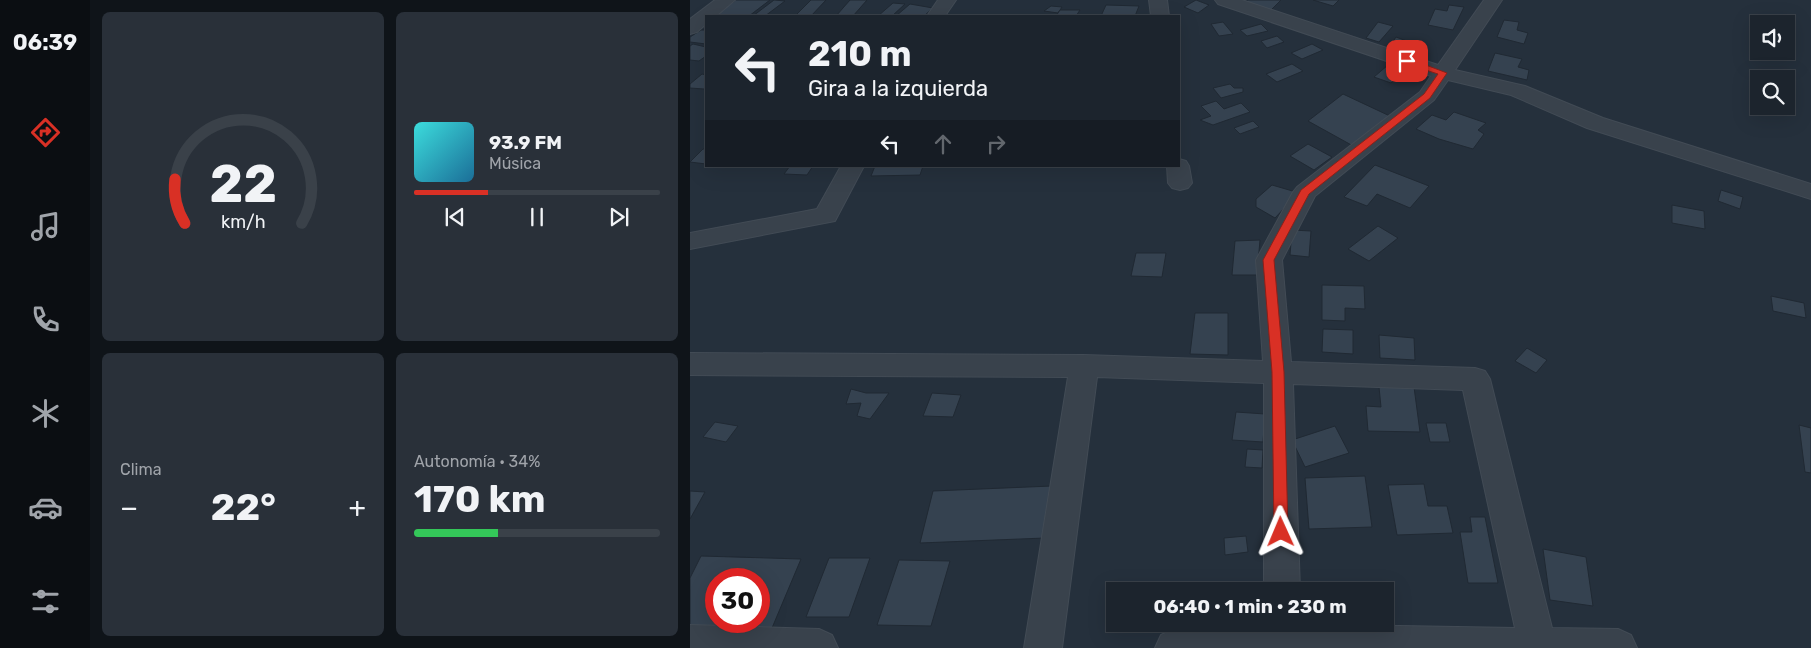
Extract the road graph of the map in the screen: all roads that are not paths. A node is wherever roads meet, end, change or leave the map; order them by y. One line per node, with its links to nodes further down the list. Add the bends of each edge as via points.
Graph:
1 (726, 0): 6 (street)
2 (947, 0): 7 (street)
3 (1158, 0): 8 (street)
4 (1227, 0): 9 (street)
5 (1493, 0): 9 (street)
6 (706, 15)
7 (937, 15)
8 (1160, 15)
9 (1443, 73): 11 (street, via 1518,90 1595,123); 15 (street, via 1427,96 1305,192 1269,260)
10 (852, 167): 12 (street, via 826,215)
11 (1811, 192)
12 (690, 241)
13 (690, 364): 14 (street)
14 (1084, 366): 15 (street); 22 (street)
15 (1278, 372): 16 (street); 20 (street, via 1475,379)
16 (1282, 582)
17 (1283, 638): 20 (street); 23 (street)
18 (690, 643): 19 (street)
19 (728, 646): 21 (street)
20 (1538, 647): 24 (street)
21 (819, 648)
22 (1043, 648)
23 (1174, 648)
24 (1618, 648)

